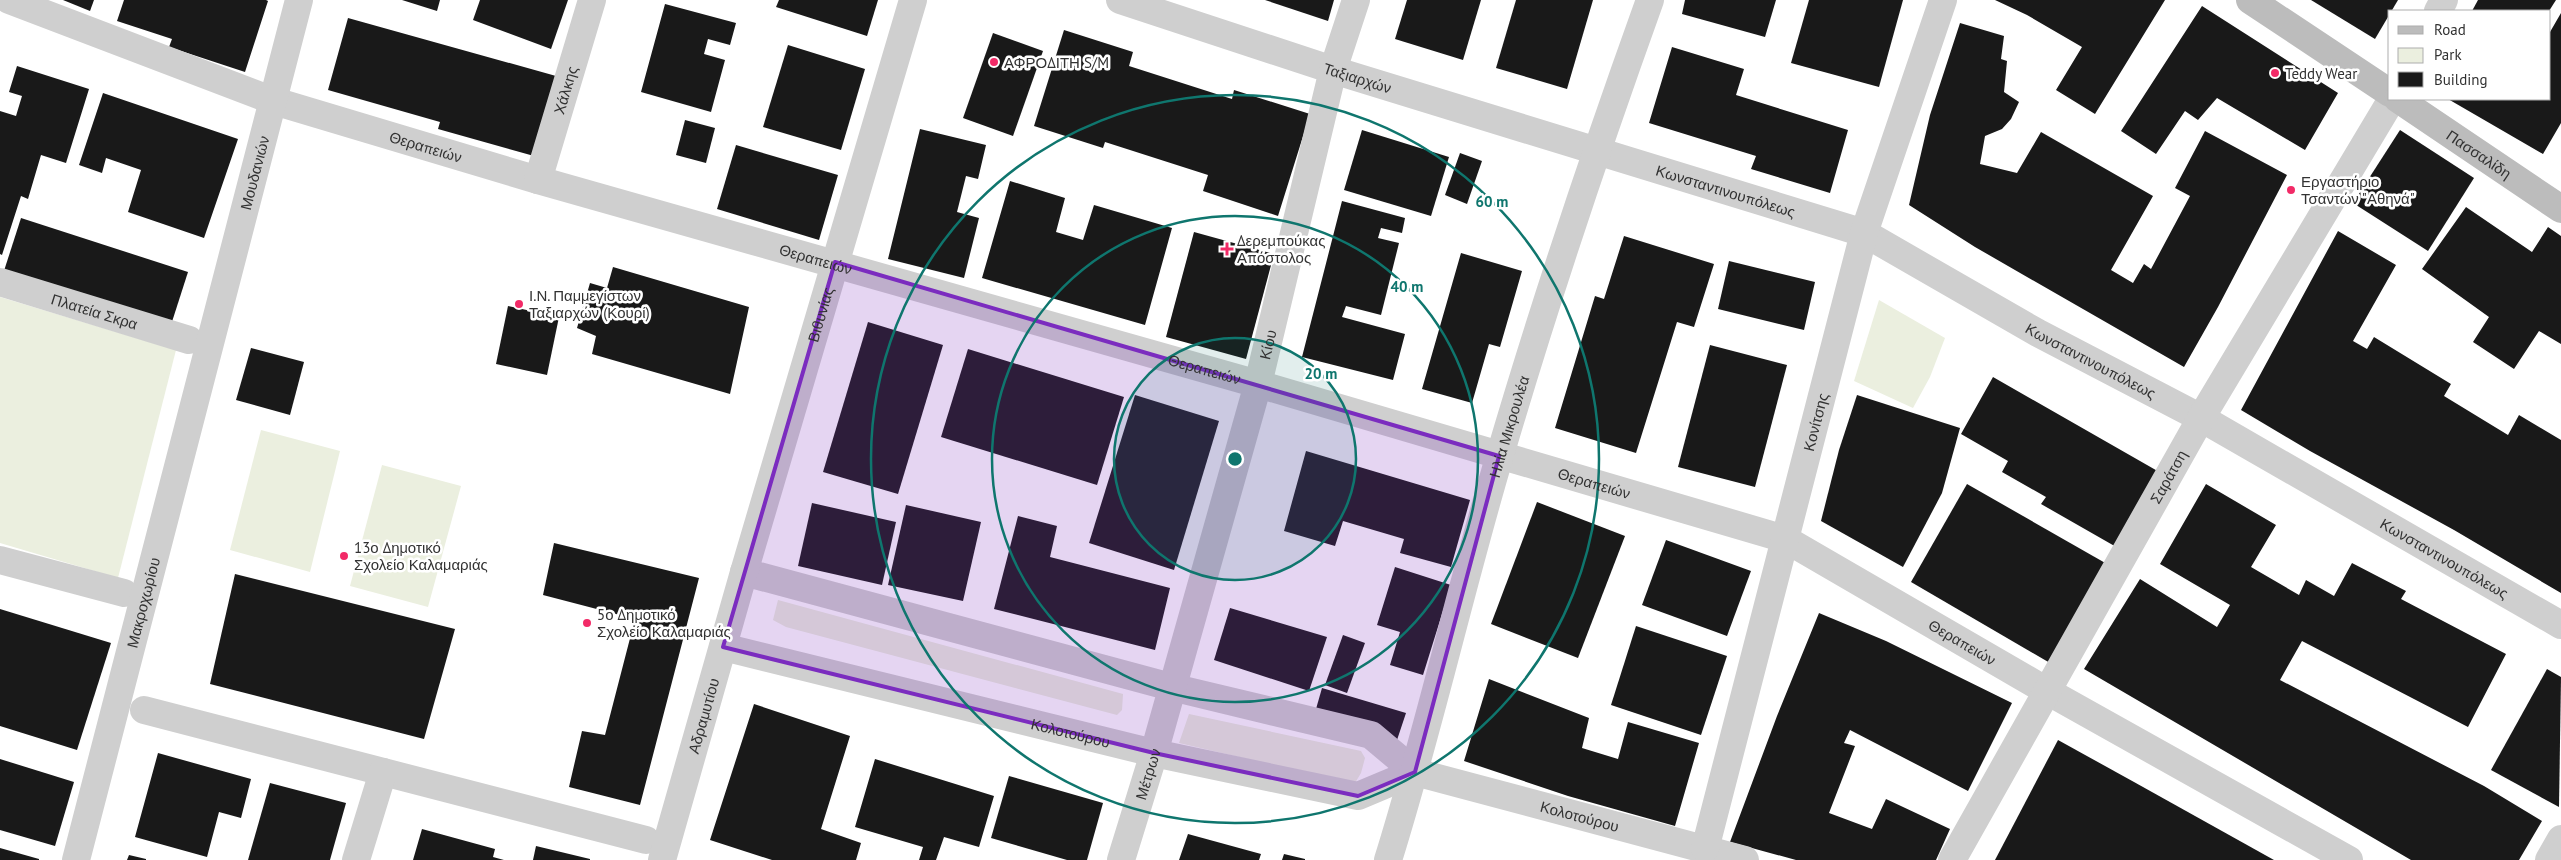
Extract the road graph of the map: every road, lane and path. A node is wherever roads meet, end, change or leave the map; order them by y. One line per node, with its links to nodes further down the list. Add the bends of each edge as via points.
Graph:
1 (9, 0): 14 (street, Θεραπειών)
2 (299, 0): 14 (street, Μουδανιών)
3 (592, 0): 16 (street, Χάλκης)
4 (913, 0): 19 (street, Βιθυνίας)
5 (1120, 0): 10 (street, Ταξιαρχών)
6 (1356, 0): 10 (street, Κίου)
7 (1650, 0): 15 (street, Ηλία Μικρουλέα)
8 (1943, 0): 18 (street, Κονίτσης)
9 (2250, 0): 11 (main road)
10 (1333, 70): 15 (street, Ταξιαρχών); 22 (street, Κίου)
11 (2388, 93)
12 (2391, 100): 23 (street, Σαράτση)
13 (2399, 100): 17 (main road, Πασσαλίδη)
14 (274, 101): 16 (street, Θεραπειών); 21 (street, Μουδανιών)
15 (1596, 151): 18 (street, Κωνσταντινουπόλεως); 24 (street, Ηλία Μικρουλέα)
16 (538, 180): 19 (street, Θεραπειών)
17 (2561, 209)
18 (1864, 233): 23 (street, Κωνσταντινουπόλεως, via 2038,333); 25 (street, Κονίτσης)
19 (835, 262): 22 (street, Θεραπειών); 27 (street, Βιθυνίας)
20 (0, 282): 21 (street, Πλατεία Σκρα)
21 (199, 342): 40 (street, Μακροχωρίου)
22 (1258, 384): 24 (street, Θεραπειών); 31 (street, Κίου)
23 (2201, 418): 29 (street, Κωνσταντινουπόλεως); 32 (street, Σαράτση)
24 (1499, 456): 25 (street, Θεραπειών); 36 (street, Ηλία Μικρουλέα)
25 (1785, 539): 32 (street, Θεραπειών); 38 (street, Κονίτσης)
26 (0, 560): 28 (street)
27 (744, 572): 30 (street, Αδραμυτίου); 31 (street, Κολοτούρου)
28 (124, 593)
29 (2561, 625)
30 (723, 647): 34 (street, Κολοτούρου); 39 (street, Αδραμυτίου)
31 (1172, 687): 34 (street, Μέτρων); 36 (street, Κολοτούρου, via 1370,735)
32 (2047, 691): 45 (street, Σαράτση); 46 (street, Θεραπειών)
33 (144, 710): 35 (street)
34 (1154, 753): 36 (street, Κολοτούρου, via 1358,796); 42 (street, Μέτρων)
35 (383, 772): 39 (street); 41 (street)
36 (1415, 772): 38 (street, Κολοτούρου); 43 (street, Ηλία Μικρουλέα)
37 (2561, 839): 47 (street)
38 (1705, 848): 44 (street, Κολοτούρου)
39 (654, 850)
40 (76, 860)
41 (356, 860)
42 (1120, 860)
43 (1388, 860)
44 (1745, 860)
45 (1952, 860)
46 (2349, 860)
47 (2549, 860)

